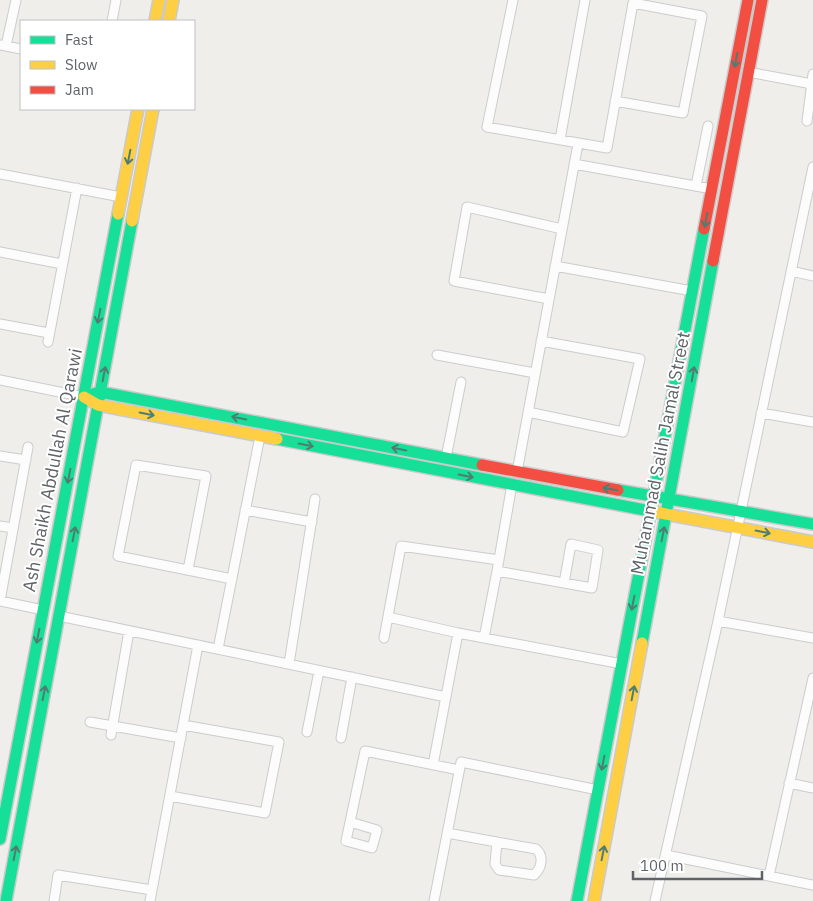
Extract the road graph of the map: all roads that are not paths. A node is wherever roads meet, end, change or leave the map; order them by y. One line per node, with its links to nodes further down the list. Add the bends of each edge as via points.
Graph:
1 (16, 0): 12 (street)
2 (116, 0): 9 (street)
3 (159, 0): 10 (street)
4 (173, 0): 11 (street)
5 (513, 0): 22 (street, via 487,127)
6 (585, 0): 22 (street)
7 (748, 0): 29 (street, Muhammad Salih Jamal Street, one-way to 29)
8 (761, 6): 14 (street, Muhammad Salih Jamal Street)
9 (112, 20)
10 (155, 20)
11 (169, 20)
12 (3, 46): 13 (street)
13 (20, 49)
14 (748, 72): 16 (street); 60 (street, Muhammad Salih Jamal Street, one-way to 14)
15 (813, 74): 16 (street)
16 (812, 84): 20 (street)
17 (615, 101): 17 (street, via 683,113 702,16 633,3); 23 (street, via 607,148)
18 (138, 110): 30 (street, Ash Shaikh Abdullah Al Qarawi, one-way to 30)
19 (153, 110): 45 (street, one-way to 19)
20 (807, 121)
21 (708, 126): 27 (street)
22 (560, 140): 23 (street)
23 (578, 144): 24 (street)
24 (574, 164): 27 (street); 31 (street)
25 (813, 167): 35 (street)
26 (0, 174): 28 (street)
27 (696, 186): 29 (street)
28 (77, 188): 30 (street); 33 (street)
29 (712, 189): 37 (street, Muhammad Salih Jamal Street, one-way to 37)
30 (121, 197): 46 (street, Ash Shaikh Abdullah Al Qarawi, one-way to 46)
31 (562, 229): 34 (street); 38 (street, via 467,207 454,281)
32 (0, 252): 33 (street)
33 (62, 264): 39 (street, via 48,338)
34 (555, 266): 37 (street); 38 (street)
35 (791, 271): 36 (street); 49 (street)
36 (813, 276)
37 (692, 291): 58 (street, Muhammad Salih Jamal Street)
38 (549, 299): 40 (street)
39 (0, 324)
40 (541, 341): 42 (street); 48 (street, via 640,359 623,432)
41 (437, 355): 42 (street)
42 (535, 373): 48 (street)
43 (0, 380): 46 (street)
44 (462, 382): 54 (street)
45 (100, 392): 46 (street); 47 (street); 54 (street, one-way to 45)
46 (84, 397): 47 (street); 77 (street, Ash Shaikh Abdullah Al Qarawi, one-way to 77)
47 (98, 405): 51 (street, one-way to 51); 78 (street, one-way to 47)
48 (528, 412): 56 (street)
49 (761, 413): 50 (street); 63 (street)
50 (813, 422)
51 (260, 436): 57 (street, one-way to 57); 61 (street)
52 (28, 447): 55 (street)
53 (0, 456): 55 (street)
54 (446, 458): 56 (street)
55 (26, 460): 68 (street)
56 (517, 472): 58 (street, one-way to 56)
57 (512, 484): 62 (street); 71 (street)
58 (653, 496): 60 (street); 62 (street, Muhammad Salih Jamal Street)
59 (315, 499): 65 (street)
60 (670, 499): 63 (street); 64 (street, Muhammad Salih Jamal Street)
61 (245, 510): 65 (street); 74 (street)
62 (651, 511): 64 (street); 89 (street, Muhammad Salih Jamal Street, one-way to 89)
63 (740, 511): 66 (street); 69 (street)
64 (667, 514): 69 (street); 119 (street, Muhammad Salih Jamal Street, one-way to 64)
65 (312, 522): 88 (street)
66 (813, 524)
67 (0, 526): 68 (street)
68 (14, 528): 76 (street)
69 (737, 528): 70 (street, one-way to 70); 80 (street)
70 (813, 542)
71 (499, 560): 73 (street); 79 (street, via 401,546)
72 (188, 570): 72 (street, via 118,556 136,465 206,476); 74 (street)
73 (497, 571): 75 (street); 84 (street)
74 (232, 579): 87 (street)
75 (564, 583): 75 (street, via 592,588 598,550 571,544)
76 (0, 601): 77 (street)
77 (43, 610): 108 (street, Ash Shaikh Abdullah Al Qarawi, one-way to 108)
78 (59, 616): 81 (street); 114 (street, one-way to 78)
79 (388, 617): 82 (street); 83 (street)
80 (718, 621): 85 (street); 110 (street)
81 (129, 631): 86 (street); 96 (street)
82 (458, 633): 84 (street); 93 (street)
83 (384, 638)
84 (484, 638): 89 (street)
85 (813, 638)
86 (198, 645): 87 (street); 95 (street)
87 (218, 649): 88 (street)
88 (289, 664): 90 (street)
89 (622, 664): 104 (street, Muhammad Salih Jamal Street, one-way to 104)
90 (319, 670): 91 (street); 97 (street)
91 (352, 677): 93 (street); 99 (street)
92 (813, 678): 102 (street)
93 (446, 697): 100 (street)
94 (90, 722): 96 (street)
95 (183, 725): 98 (street); 105 (street, via 279,742 265,813)
96 (111, 730): 98 (street)
97 (307, 732)
98 (181, 738): 105 (street)
99 (341, 738)
100 (432, 765): 101 (street); 106 (street, via 365,751)
101 (459, 770): 104 (street, via 461,762); 107 (street)
102 (789, 783): 103 (street); 111 (street)
103 (813, 788)
104 (598, 790): 118 (street, Muhammad Salih Jamal Street)
105 (170, 796): 113 (street)
106 (350, 822)
107 (447, 833): 109 (street); 117 (street)
108 (0, 839)
109 (497, 842): 109 (street, via 495,864 500,870 529,876 538,872 542,858 536,849)
110 (666, 855): 111 (street); 120 (street)
111 (769, 876): 112 (street)
112 (813, 885)
113 (152, 890): 115 (street, via 58,875); 116 (street)
114 (6, 901)
115 (54, 901)
116 (150, 901)
117 (434, 901)
118 (577, 901)
119 (594, 901)
120 (655, 901)

